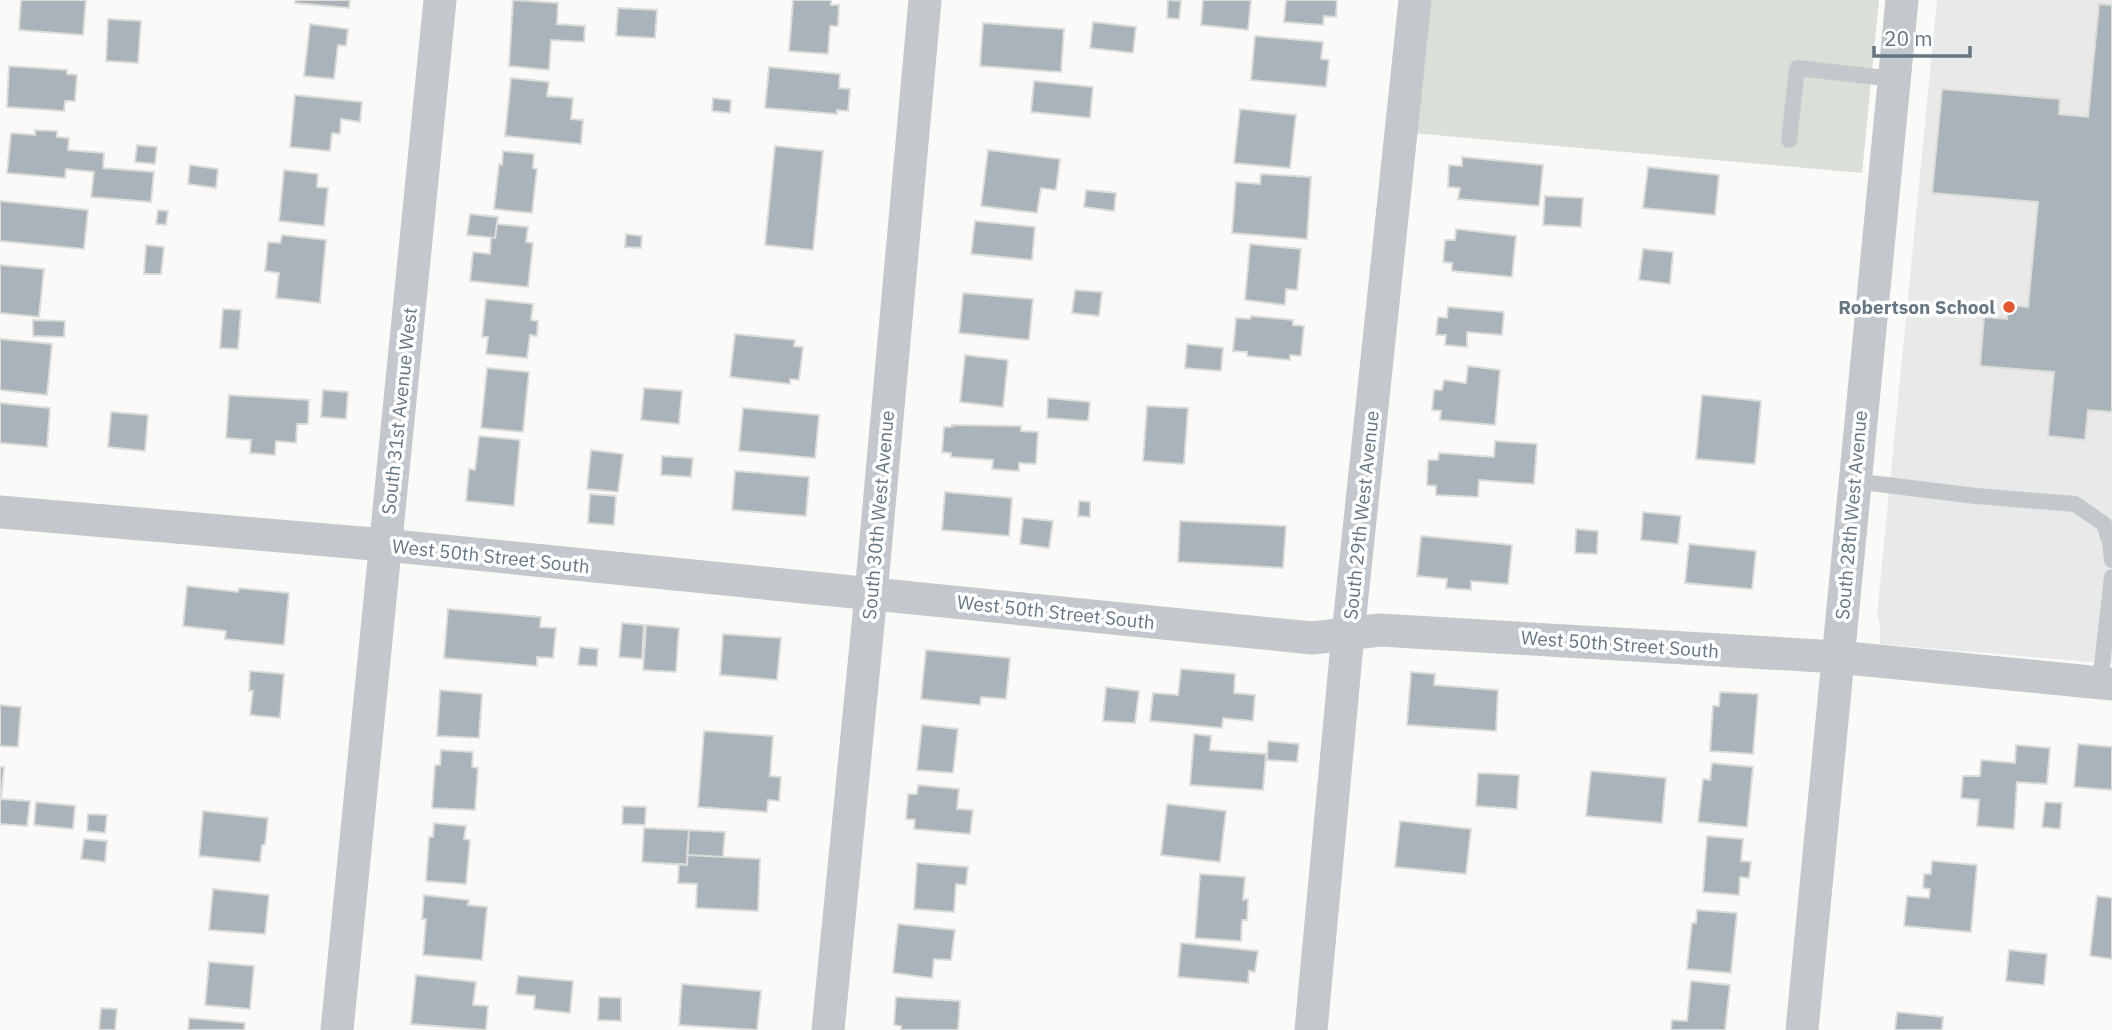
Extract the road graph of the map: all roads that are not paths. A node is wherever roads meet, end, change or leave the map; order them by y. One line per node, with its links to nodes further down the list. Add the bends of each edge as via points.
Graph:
1 (440, 0): 9 (street, South 31st Avenue West)
2 (925, 0): 12 (street, South 30th West Avenue)
3 (1415, 0): 13 (street, South 29th West Avenue)
4 (1902, 0): 5 (street, South 28th West Avenue)
5 (1894, 79): 6 (lane, via 1797,68); 7 (street, South 28th West Avenue)
6 (1789, 141)
7 (1854, 481): 10 (lane, via 2075,504 2104,524); 14 (street, South 28th West Avenue)
8 (0, 512): 9 (street, West 50th Street South)
9 (385, 545): 12 (street, West 50th Street South); 16 (street, South 31st Avenue West)
10 (2112, 560)
11 (2112, 577): 15 (lane)
12 (871, 594): 13 (street, West 50th Street South, via 1312,638); 17 (street, South 30th West Avenue)
13 (1348, 634): 14 (street, West 50th Street South, via 1380,630); 18 (street, South 29th West Avenue)
14 (1837, 657): 15 (street, West 50th Street South); 19 (street, South 28th West Avenue)
15 (2106, 684)
16 (337, 1030)
17 (828, 1030)
18 (1311, 1030)
19 (1801, 1030)

